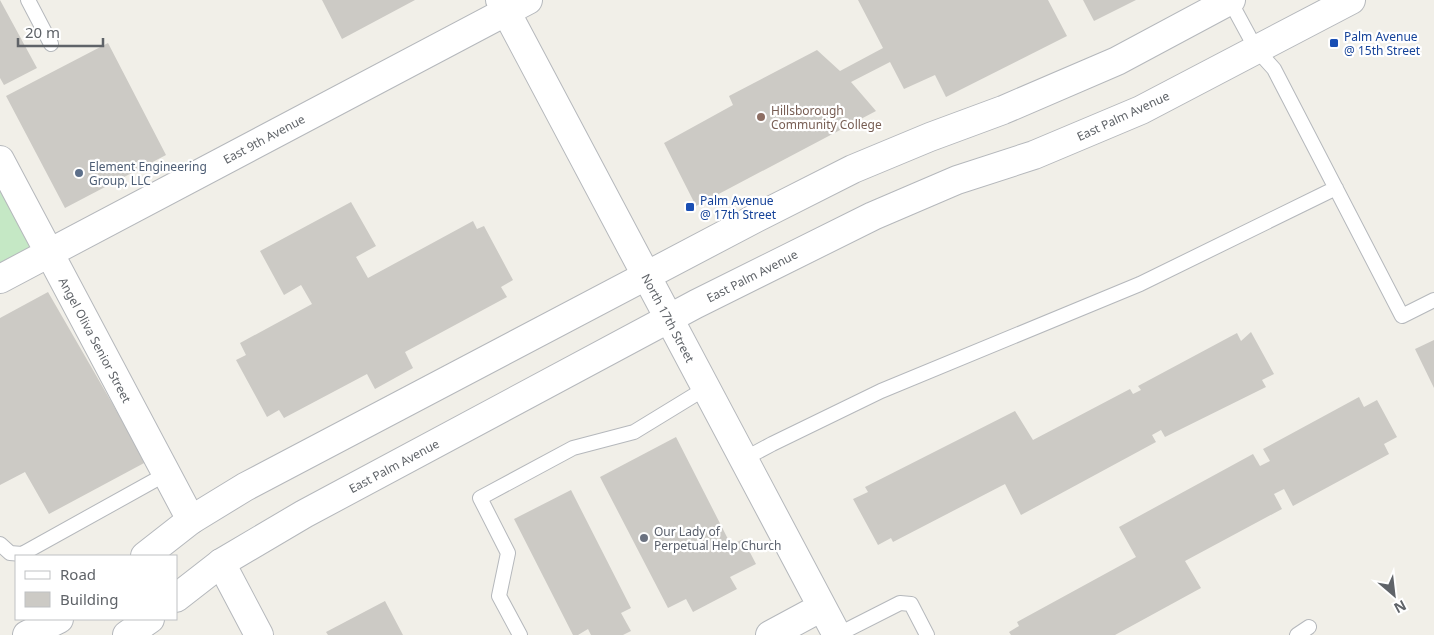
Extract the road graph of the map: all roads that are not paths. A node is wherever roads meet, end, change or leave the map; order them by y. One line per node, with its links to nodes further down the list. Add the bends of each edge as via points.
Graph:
1 (28, 0): 5 (lane)
2 (1230, 0): 6 (lane); 10 (street, via 1117,61 853,169)
3 (1351, 0): 6 (street, East Palm Avenue)
4 (512, 4): 9 (street, East 9th Avenue); 10 (street, North 17th Street)
5 (51, 44)
6 (1256, 49): 8 (lane, via 1274,69); 13 (street, East Palm Avenue, via 1142,110 1034,155 957,180 874,216)
7 (0, 160): 9 (street, Angel Oliva Senior Street)
8 (1336, 188): 12 (lane, via 1402,316); 15 (lane, via 1140,284 881,391)
9 (49, 253): 11 (street, East 9th Avenue); 16 (street, Angel Oliva Senior Street)
10 (647, 276): 13 (street, North 17th Street); 17 (street, via 245,487)
11 (0, 279)
12 (1434, 300)
13 (669, 318): 14 (street, North 17th Street); 20 (street, East Palm Avenue, via 304,514)
14 (706, 388): 15 (street, North 17th Street); 28 (lane, via 634,432 573,448 480,498 508,553 499,596)
15 (744, 459): 22 (street, North 17th Street)
16 (166, 474): 17 (street, Angel Oliva Senior Street); 18 (lane, via 22,554 10,553)
17 (191, 520): 19 (street)
18 (0, 544)
19 (146, 555)
20 (221, 563): 21 (street, East Palm Avenue); 27 (street)
21 (178, 596)
22 (822, 607): 29 (street); 30 (street, North 17th Street)
23 (57, 620): 25 (street)
24 (149, 620): 26 (street)
25 (27, 635)
26 (127, 635)
27 (259, 635)
28 (520, 635)
29 (770, 635)
30 (837, 635): 31 (lane, via 900,603 910,604)
31 (927, 635)

